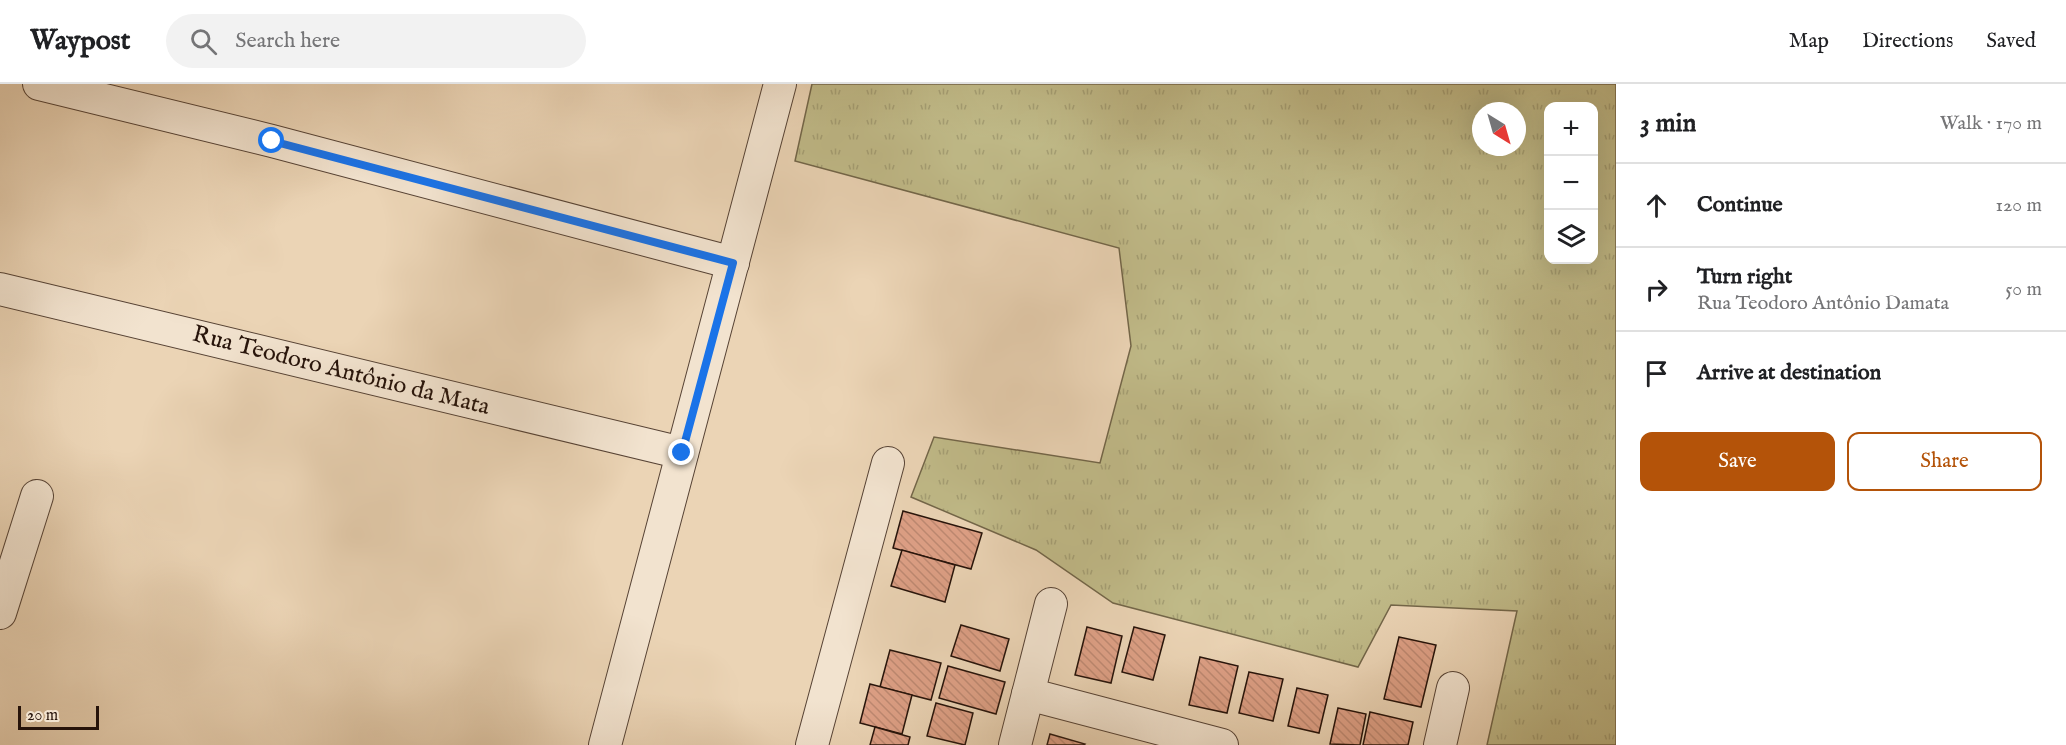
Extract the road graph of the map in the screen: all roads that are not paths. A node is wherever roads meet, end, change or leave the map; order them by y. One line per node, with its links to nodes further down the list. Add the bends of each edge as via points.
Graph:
1 (39, 84): 3 (street)
2 (780, 84): 3 (street)
3 (733, 263): 5 (street)
4 (0, 289): 5 (street, Rua Teodoro Antônio da Mata)
5 (682, 453): 12 (street)
6 (888, 463): 13 (street)
7 (37, 496): 9 (street)
8 (1051, 604): 11 (street)
9 (0, 613)
10 (1453, 688): 16 (street)
11 (1028, 694): 14 (street); 15 (street)
12 (605, 745)
13 (812, 745)
14 (1015, 745)
15 (1222, 745)
16 (1440, 745)

